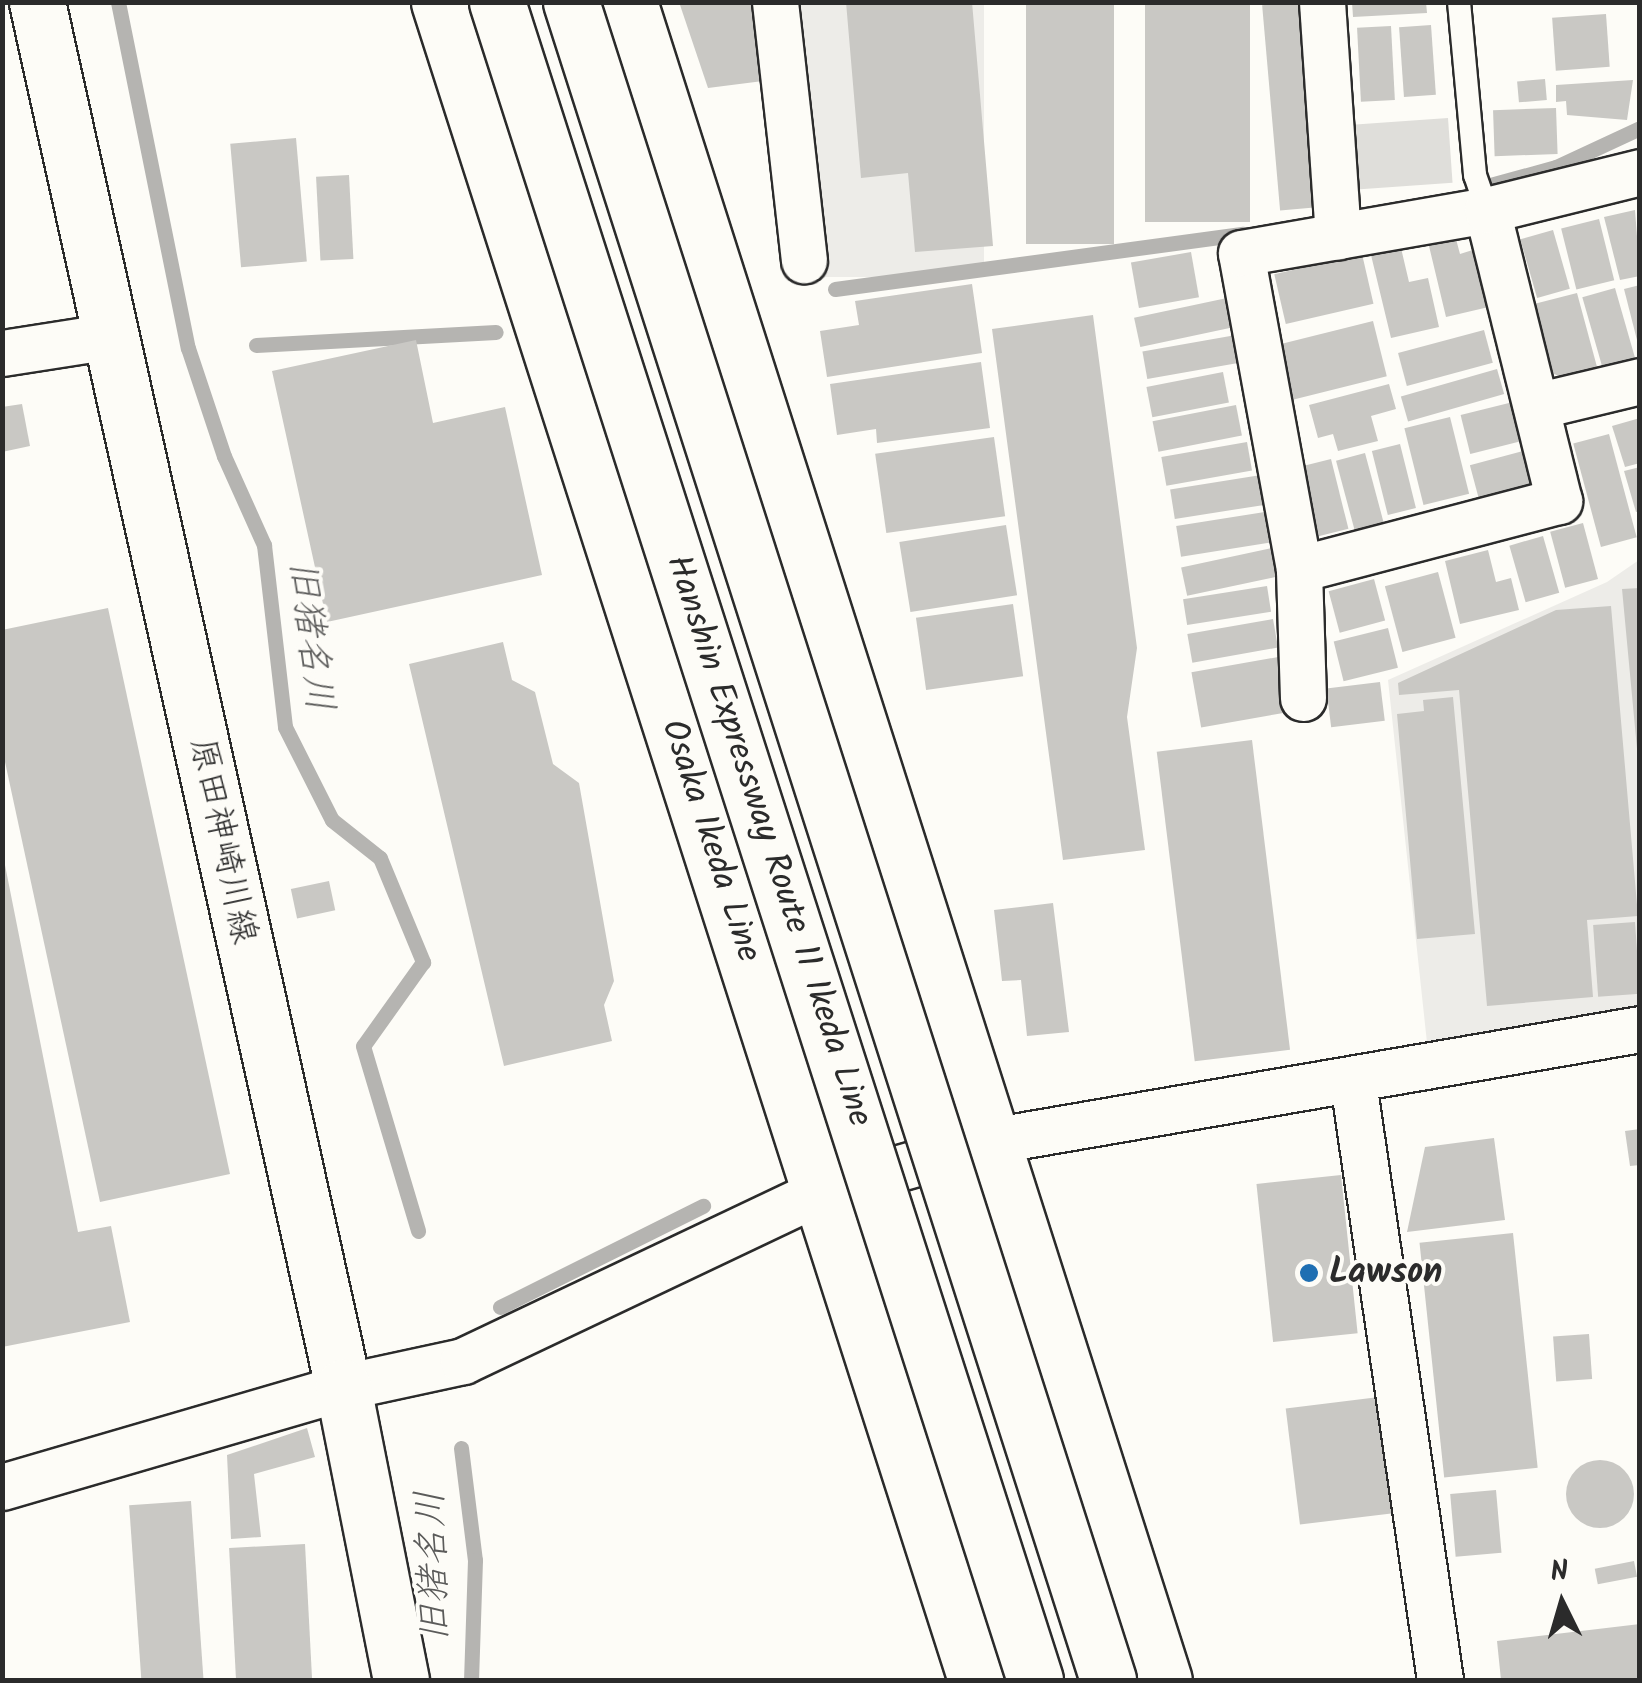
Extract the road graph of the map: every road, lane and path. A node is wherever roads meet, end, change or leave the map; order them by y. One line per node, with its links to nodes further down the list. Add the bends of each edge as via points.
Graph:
1 (37, 2): 13 (main road, 原田神崎川線)
2 (439, 2): 22 (main road, Osaka Ikeda Line)
3 (497, 2): 27 (main road, Hanshin Expressway Route 11 Ikeda Line, bridge)
4 (571, 2): 28 (main road, Hanshin Expressway Route 11 Ikeda Line, bridge)
5 (629, 2): 21 (main road)
6 (775, 2): 12 (street)
7 (1322, 2): 11 (street)
8 (1459, 2): 10 (lane)
9 (1640, 172): 10 (street)
10 (1481, 195): 11 (street); 16 (street)
11 (1337, 223): 17 (street, via 1241,253)
12 (804, 260)
13 (110, 336): 14 (street); 23 (main road, 原田神崎川線)
14 (2, 353)
15 (1640, 381): 16 (street)
16 (1536, 406): 17 (street, via 1559,501)
17 (1299, 569): 18 (street)
18 (1303, 698)
19 (1640, 1029): 20 (street)
20 (1353, 1082): 21 (street); 30 (street)
21 (996, 1140): 22 (street); 29 (main road)
22 (823, 1190): 23 (street, via 463,1361); 26 (main road, Osaka Ikeda Line)
23 (343, 1387): 24 (street); 25 (main road, 原田神崎川線)
24 (2, 1487)
25 (401, 1680)
26 (976, 1680)
27 (1036, 1680)
28 (1108, 1680)
29 (1164, 1680)
30 (1440, 1680)

